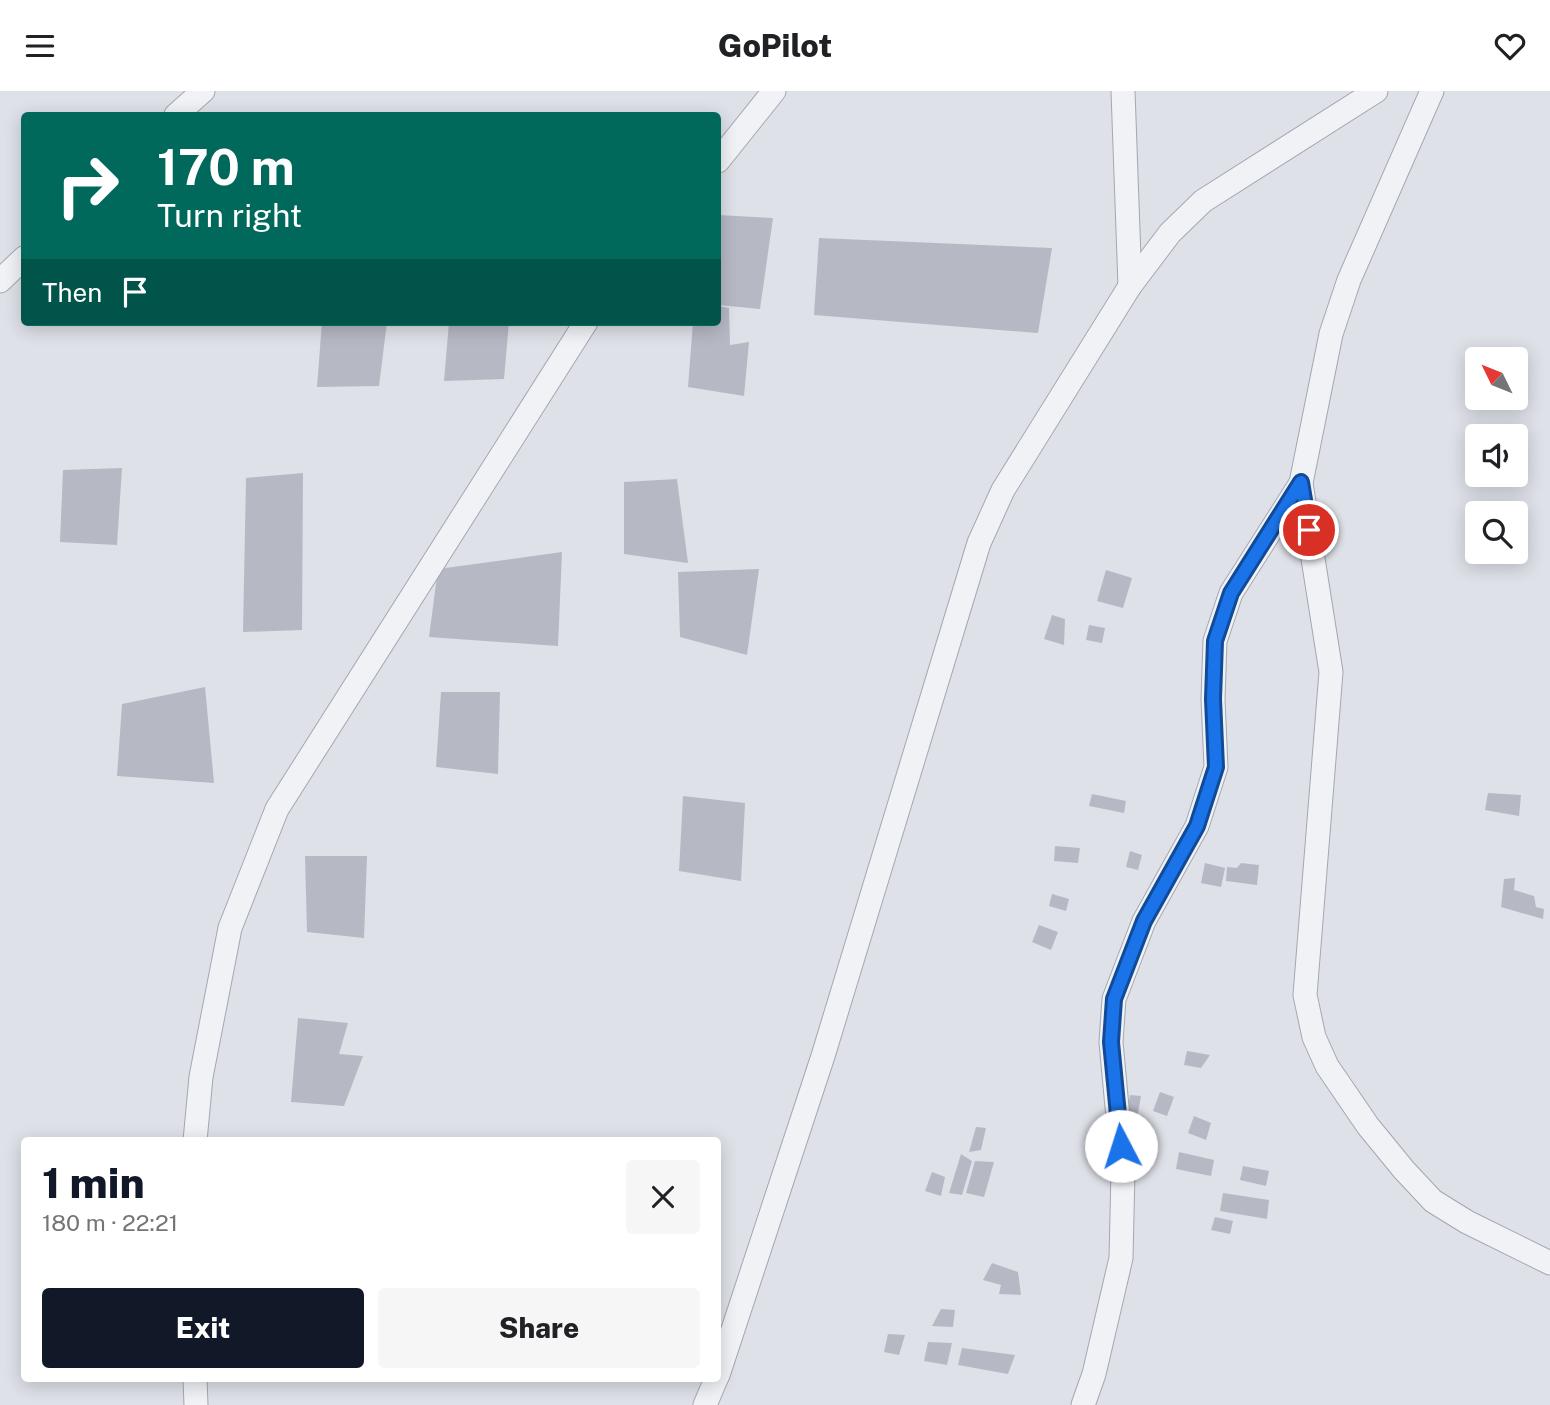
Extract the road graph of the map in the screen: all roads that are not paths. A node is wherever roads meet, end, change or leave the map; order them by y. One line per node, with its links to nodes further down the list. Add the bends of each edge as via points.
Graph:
1 (202, 91): 6 (street)
2 (774, 91): 7 (street)
3 (1123, 91): 10 (street)
4 (1376, 91): 10 (street, via 1203,201 1170,233)
5 (1432, 91): 12 (street, via 1349,280 1331,334)
6 (179, 112)
7 (721, 156)
8 (21, 261): 9 (street)
9 (0, 281)
10 (1130, 286): 15 (street, via 1003,490 979,543 823,1056)
11 (583, 326): 13 (street, via 277,809 230,928 201,1077)
12 (1301, 482): 14 (street, via 1331,672 1305,995 1314,1037 1327,1066 1368,1126 1433,1201); 20 (street, via 1231,593 1215,641 1216,767 1197,826 1144,921 1114,999 1111,1042 1123,1173 1121,1258)
13 (195, 1137)
14 (1550, 1263)
15 (721, 1365)
16 (195, 1382): 18 (street)
17 (715, 1382): 19 (street)
18 (196, 1405)
19 (705, 1405)
20 (1083, 1405)

